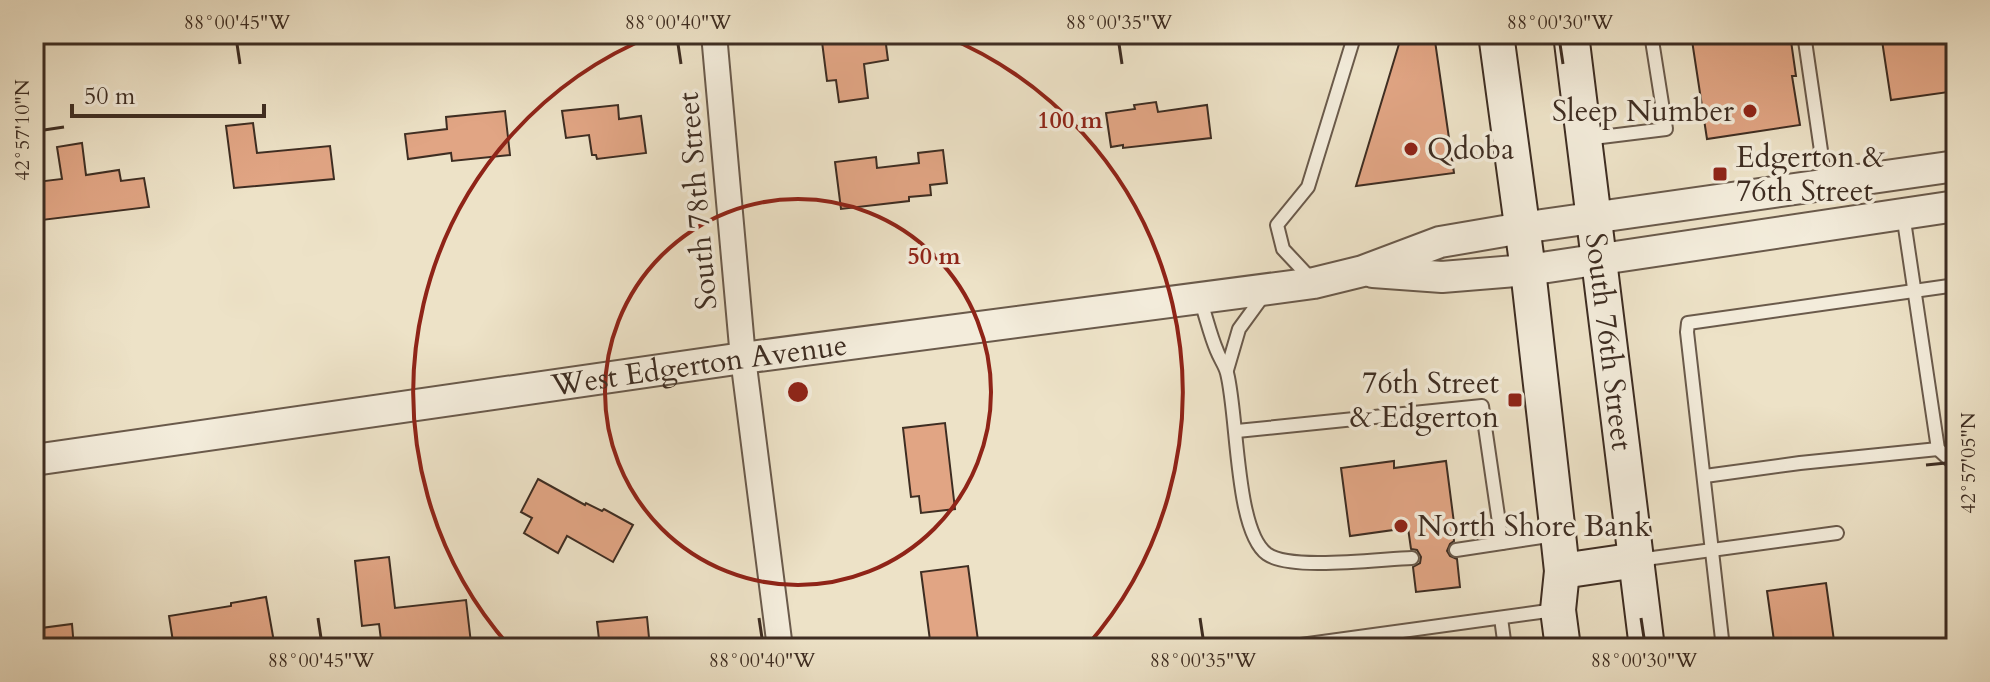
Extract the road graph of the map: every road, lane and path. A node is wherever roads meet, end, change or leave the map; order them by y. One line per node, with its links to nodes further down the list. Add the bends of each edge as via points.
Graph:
1 (714, 34): 22 (street, South 78th Street)
2 (1355, 34): 17 (lane, via 1308,187 1277,225 1283,249)
3 (1496, 34): 13 (main road)
4 (1571, 34): 7 (main road, South 76th Street)
5 (1651, 34): 7 (lane, via 1666,129)
6 (1804, 34): 9 (lane)
7 (1585, 139): 12 (main road, South 76th Street)
8 (1956, 166): 9 (street, West Edgerton Avenue)
9 (1826, 185): 12 (street, West Edgerton Avenue)
10 (1956, 206): 11 (street, West Edgerton Avenue)
11 (1903, 214): 14 (street, West Edgerton Avenue); 20 (lane)
12 (1596, 219): 13 (street, West Edgerton Avenue); 14 (main road, South 76th Street)
13 (1522, 228): 15 (main road); 16 (street, West Edgerton Avenue, via 1440,242)
14 (1600, 260): 15 (street, West Edgerton Avenue); 35 (main road, South 76th Street)
15 (1528, 270): 16 (street, West Edgerton Avenue, via 1442,277); 30 (main road)
16 (1363, 271): 17 (street, West Edgerton Avenue)
17 (1314, 283): 19 (street, West Edgerton Avenue)
18 (1956, 285): 20 (lane)
19 (1268, 289): 21 (street, West Edgerton Avenue); 23 (lane, via 1239,329)
20 (1914, 291): 25 (lane); 28 (lane, via 1688,323)
21 (1200, 299): 22 (street, West Edgerton Avenue); 23 (lane)
22 (743, 358): 27 (street, West Edgerton Avenue); 39 (street, South 78th Street)
23 (1227, 370): 24 (lane)
24 (1237, 431): 31 (lane, via 1482,406); 34 (lane, via 1243,505 1253,540 1269,555 1295,563)
25 (1938, 449): 26 (lane); 28 (lane)
26 (1956, 459)
27 (34, 460)
28 (1705, 476): 33 (lane)
29 (1837, 533): 33 (lane)
30 (1558, 534): 31 (lane); 36 (main road)
31 (1502, 543): 32 (lane)
32 (1456, 550)
33 (1711, 551): 35 (lane); 44 (lane)
34 (1412, 558)
35 (1637, 560): 36 (main road); 43 (main road, South 76th Street)
36 (1562, 571): 37 (main road)
37 (1558, 610): 38 (lane); 42 (main road)
38 (1501, 618): 40 (lane); 41 (lane)
39 (780, 648)
40 (1279, 648)
41 (1505, 648)
42 (1563, 648)
43 (1647, 648)
44 (1723, 648)

